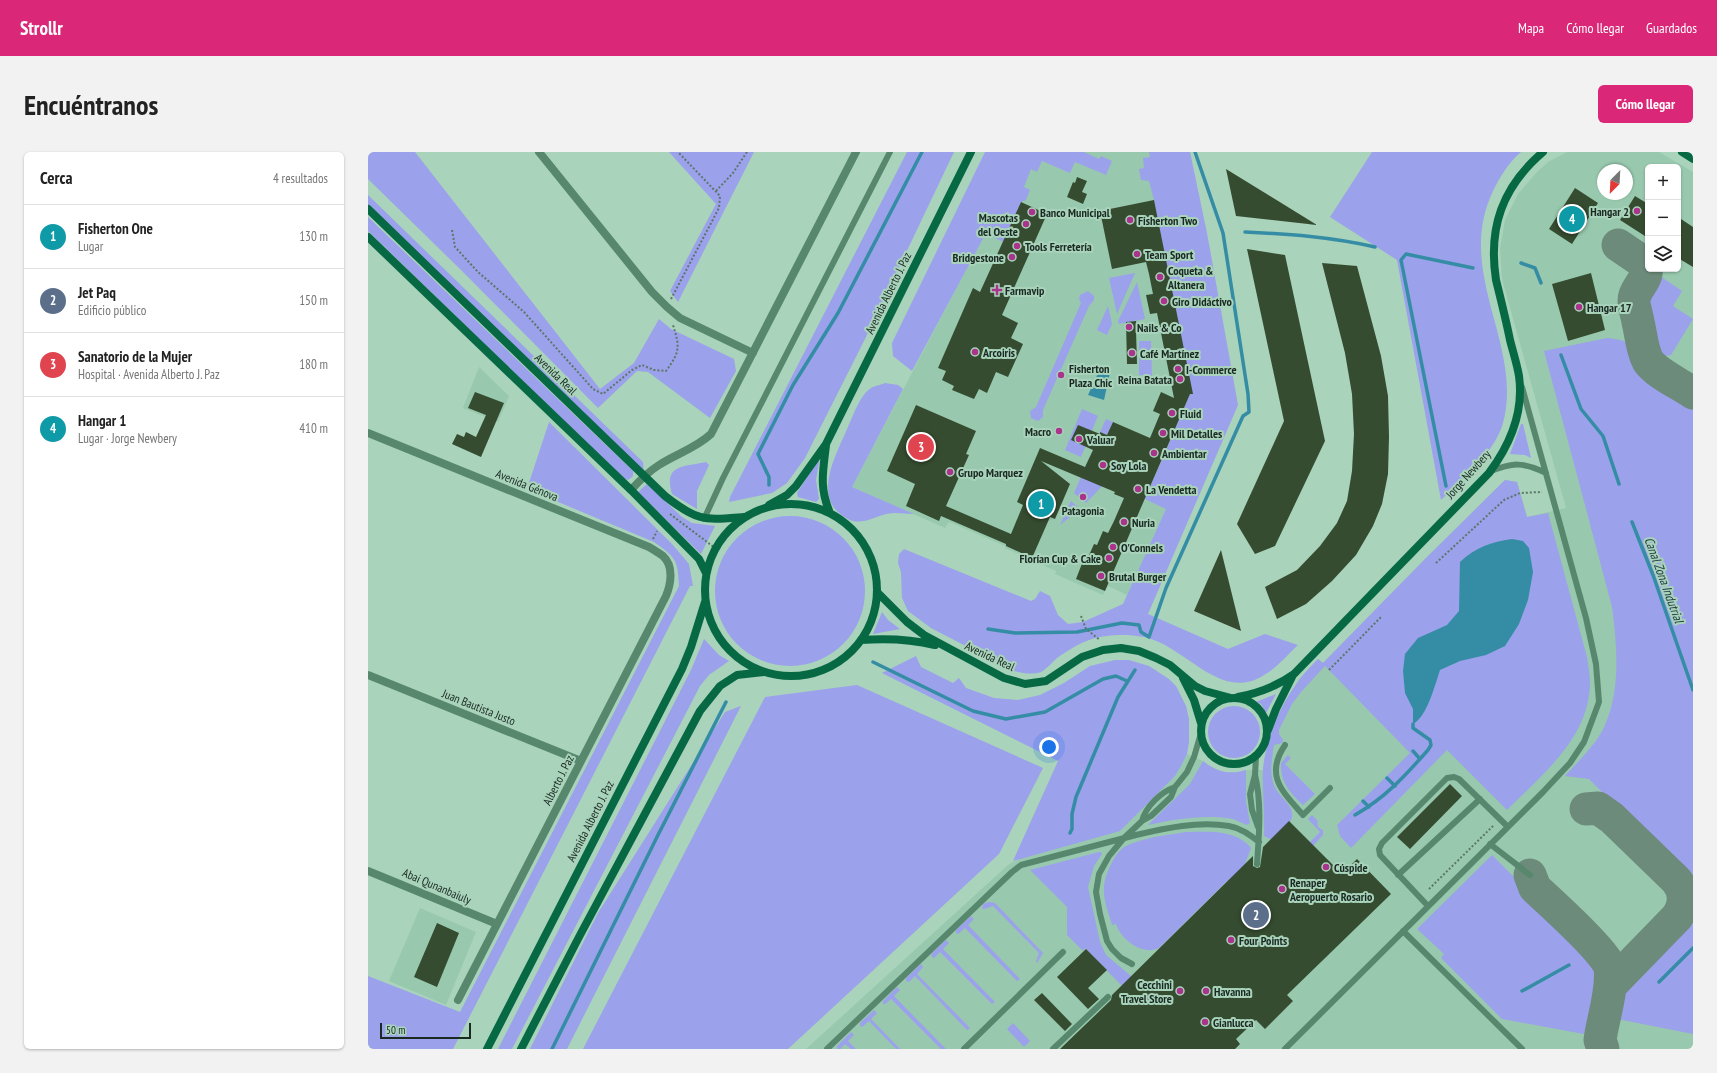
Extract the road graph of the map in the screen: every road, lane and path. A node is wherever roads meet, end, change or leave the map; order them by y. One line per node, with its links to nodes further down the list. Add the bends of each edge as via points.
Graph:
1 (539, 152): 14 (street, via 652,292)
2 (678, 152): 10 (path)
3 (747, 152): 10 (path, via 733,173)
4 (856, 152): 16 (street)
5 (890, 152): 28 (lane)
6 (971, 152): 19 (main road, Avenida Alberto J. Paz)
7 (1543, 152): 17 (main road, Jorge Newbery, via 1521,173 1512,186 1504,201 1495,232 1496,280)
8 (1682, 152): 9 (main road)
9 (1693, 159)
10 (716, 191): 14 (path, via 720,196 720,208)
11 (368, 209): 22 (main road, Avenida Real)
12 (452, 230): 15 (path, via 454,247 524,312 593,389 603,394 632,370 642,366 666,371 676,358 679,342)
13 (368, 237): 23 (main road)
14 (667, 307): 16 (street, via 680,318)
15 (672, 324)
16 (753, 353): 22 (street, via 711,434 703,442 659,464)
17 (1519, 376): 20 (main road, Jorge Newbery, via 1518,411 1514,428 1505,449); 21 (lane)
18 (368, 433): 31 (street, Avenida Génova)
19 (826, 444): 25 (main road, Avenida Alberto J. Paz, via 796,486); 26 (main road, Avenida Alberto J. Paz, via 821,483)
20 (1489, 473): 21 (lane, via 1506,465 1519,464 1534,467); 45 (main road, Jorge Newbery)
21 (1546, 474): 24 (lane)
22 (644, 476): 23 (street); 28 (main road, Avenida Real, via 680,508)
23 (631, 490): 29 (main road)
24 (1551, 490): 33 (path, via 1520,493 1504,500); 58 (lane, via 1586,618 1596,664 1599,702 1584,742 1570,763)
25 (764, 508): 26 (main road, via 786,504 809,506); 27 (main road)
26 (830, 514): 36 (main road, via 854,532 864,545 874,570)
27 (745, 517): 28 (main road, Avenida Real); 32 (main road, via 728,531)
28 (704, 519)
29 (662, 521): 31 (path); 35 (main road, via 699,559)
30 (690, 530): 32 (path)
31 (649, 547): 34 (street, Avenida Génova, via 664,557)
32 (715, 548): 35 (main road)
33 (1436, 563)
34 (670, 568): 54 (street, Alberto J. Paz, via 671,582 666,596)
35 (706, 573): 37 (main road)
36 (877, 592): 40 (main road, via 872,618); 42 (main road, Avenida Real, via 907,622)
37 (705, 601): 44 (main road, via 710,620 719,638 731,652 747,664); 75 (main road, Avenida Alberto J. Paz, via 682,669)
38 (1081, 616): 41 (path, via 1086,629)
39 (1381, 617): 43 (path)
40 (861, 640): 42 (main road, Avenida Real, via 916,640); 44 (main road, via 847,656 829,667 802,675 784,676)
41 (1100, 640)
42 (943, 646): 47 (main road, Avenida Real, via 1004,678 1025,684 1046,681 1082,656 1121,648 1139,651 1156,658 1170,665)
43 (1329, 670)
44 (765, 672): 76 (main road, via 737,675 720,686 700,711)
45 (1294, 674): 48 (main road, Jorge Newbery, via 1261,693); 50 (main road, Jorge Newbery)
46 (368, 675): 54 (street, Juan Bautista Justo)
47 (1181, 675): 48 (main road, Avenida Real, via 1205,691); 49 (main road, Avenida Real, via 1194,700)
48 (1234, 698): 49 (main road, via 1221,700 1212,706); 50 (main road, via 1252,703 1263,714)
49 (1201, 723): 51 (main road)
50 (1267, 732): 53 (main road, via 1263,748)
51 (1200, 733): 53 (main road, via 1207,750 1221,762 1239,764); 59 (lane, via 1187,772 1175,787 1166,790 1144,812 1142,820)
52 (1285, 745): 55 (lane, via 1278,755 1276,776 1286,796 1303,815)
53 (1256, 757): 60 (lane)
54 (581, 761): 68 (street, Alberto J. Paz)
55 (1330, 788)
56 (1480, 799): 57 (lane); 64 (lane); 64 (lane, via 1459,779 1447,778 1382,843 1380,855)
57 (1500, 819): 58 (lane); 66 (path)
58 (1508, 827): 61 (lane)
59 (1124, 838): 60 (lane, via 1169,827 1202,825 1230,826); 71 (lane, via 1102,866 1096,892 1108,941 1121,958); 77 (lane, via 1021,865)
60 (1259, 842): 62 (lane)
61 (1490, 844): 65 (lane); 67 (lane)
62 (1257, 864)
63 (368, 871): 68 (street, Abai Qunanbaiuly)
64 (1398, 875): 67 (lane)
65 (1530, 875)
66 (1429, 889)
67 (1428, 906): 69 (lane)
68 (497, 924): 73 (street, Alberto J. Paz)
69 (1403, 931): 79 (lane); 80 (lane)
70 (1062, 952): 74 (lane)
71 (1132, 964)
72 (1108, 997): 78 (lane)
73 (458, 1000)
74 (964, 1048)
75 (487, 1049)
76 (521, 1049)
77 (827, 1049)
78 (1053, 1049)
79 (1285, 1049)
80 (1522, 1049)

